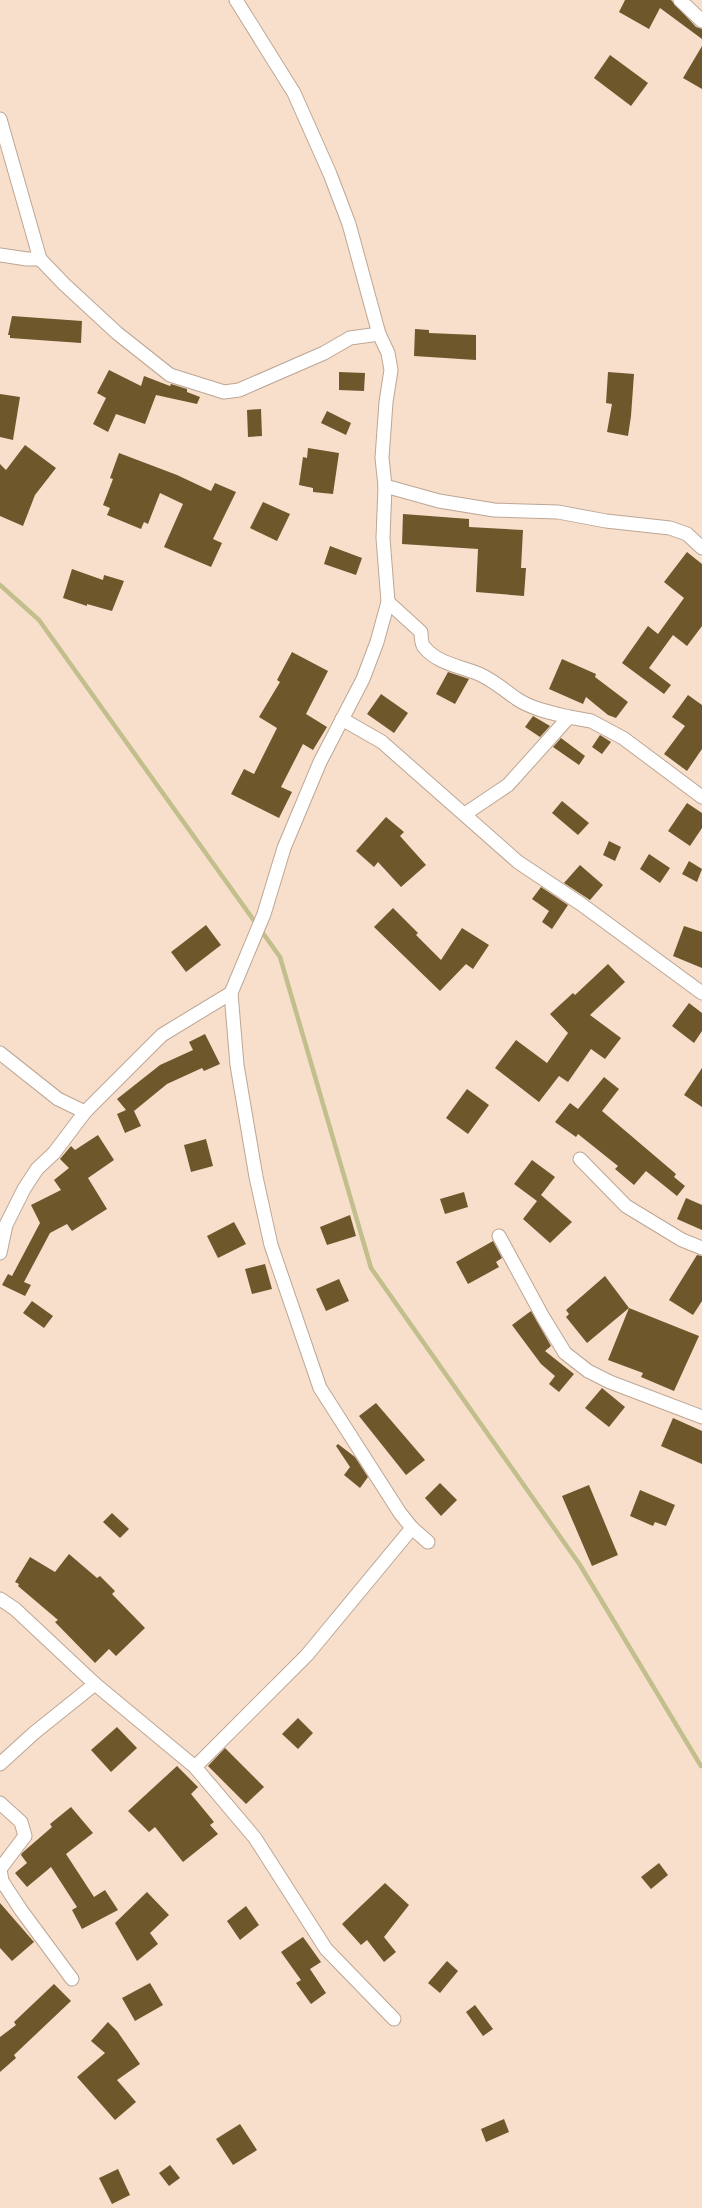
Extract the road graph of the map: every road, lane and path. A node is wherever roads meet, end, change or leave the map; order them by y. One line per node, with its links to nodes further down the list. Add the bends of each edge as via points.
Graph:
1 (236, 0): 7 (street, via 294,93 327,167 349,224)
2 (680, 0): 3 (street)
3 (702, 21)
4 (0, 119): 6 (street)
5 (0, 255): 6 (street, via 27,260)
6 (40, 259): 7 (street, via 64,284 154,364 170,375 224,392 252,386 350,338)
7 (379, 334): 8 (street, via 388,353 391,370 382,458)
8 (385, 486): 9 (street, via 439,501 494,510 558,512 606,522 670,528 687,534); 10 (street, via 384,538)
9 (702, 548)
10 (388, 602): 11 (street, via 421,632 424,647 446,663 502,686 518,700 537,709); 12 (street, via 366,672)
11 (569, 717): 13 (street, via 591,721 623,738); 14 (street, via 508,785)
12 (342, 719): 14 (street, via 382,742); 15 (street, via 300,806 264,914)
13 (702, 797)
14 (465, 814): 16 (street, via 518,862 581,904)
15 (231, 993): 18 (street, via 162,1035); 24 (street, via 237,1065 270,1245 320,1388)
16 (702, 993)
17 (0, 1053): 18 (street, via 58,1100)
18 (85, 1112): 22 (street, via 54,1153 37,1169 24,1189 6,1225)
19 (580, 1159): 21 (street, via 626,1206 682,1240)
20 (499, 1236): 23 (street, via 565,1352 588,1371 610,1382)
21 (702, 1248)
22 (0, 1253)
23 (702, 1417)
24 (412, 1528): 25 (street); 29 (street, via 307,1655)
25 (428, 1542)
26 (0, 1599): 27 (street, via 15,1609)
27 (95, 1684): 28 (street); 29 (street)
28 (0, 1764)
29 (195, 1767): 32 (street, via 255,1838 326,1949)
30 (0, 1803): 31 (street, via 21,1822 25,1836 0,1869 2,1881)
31 (72, 1979)
32 (394, 2019)

